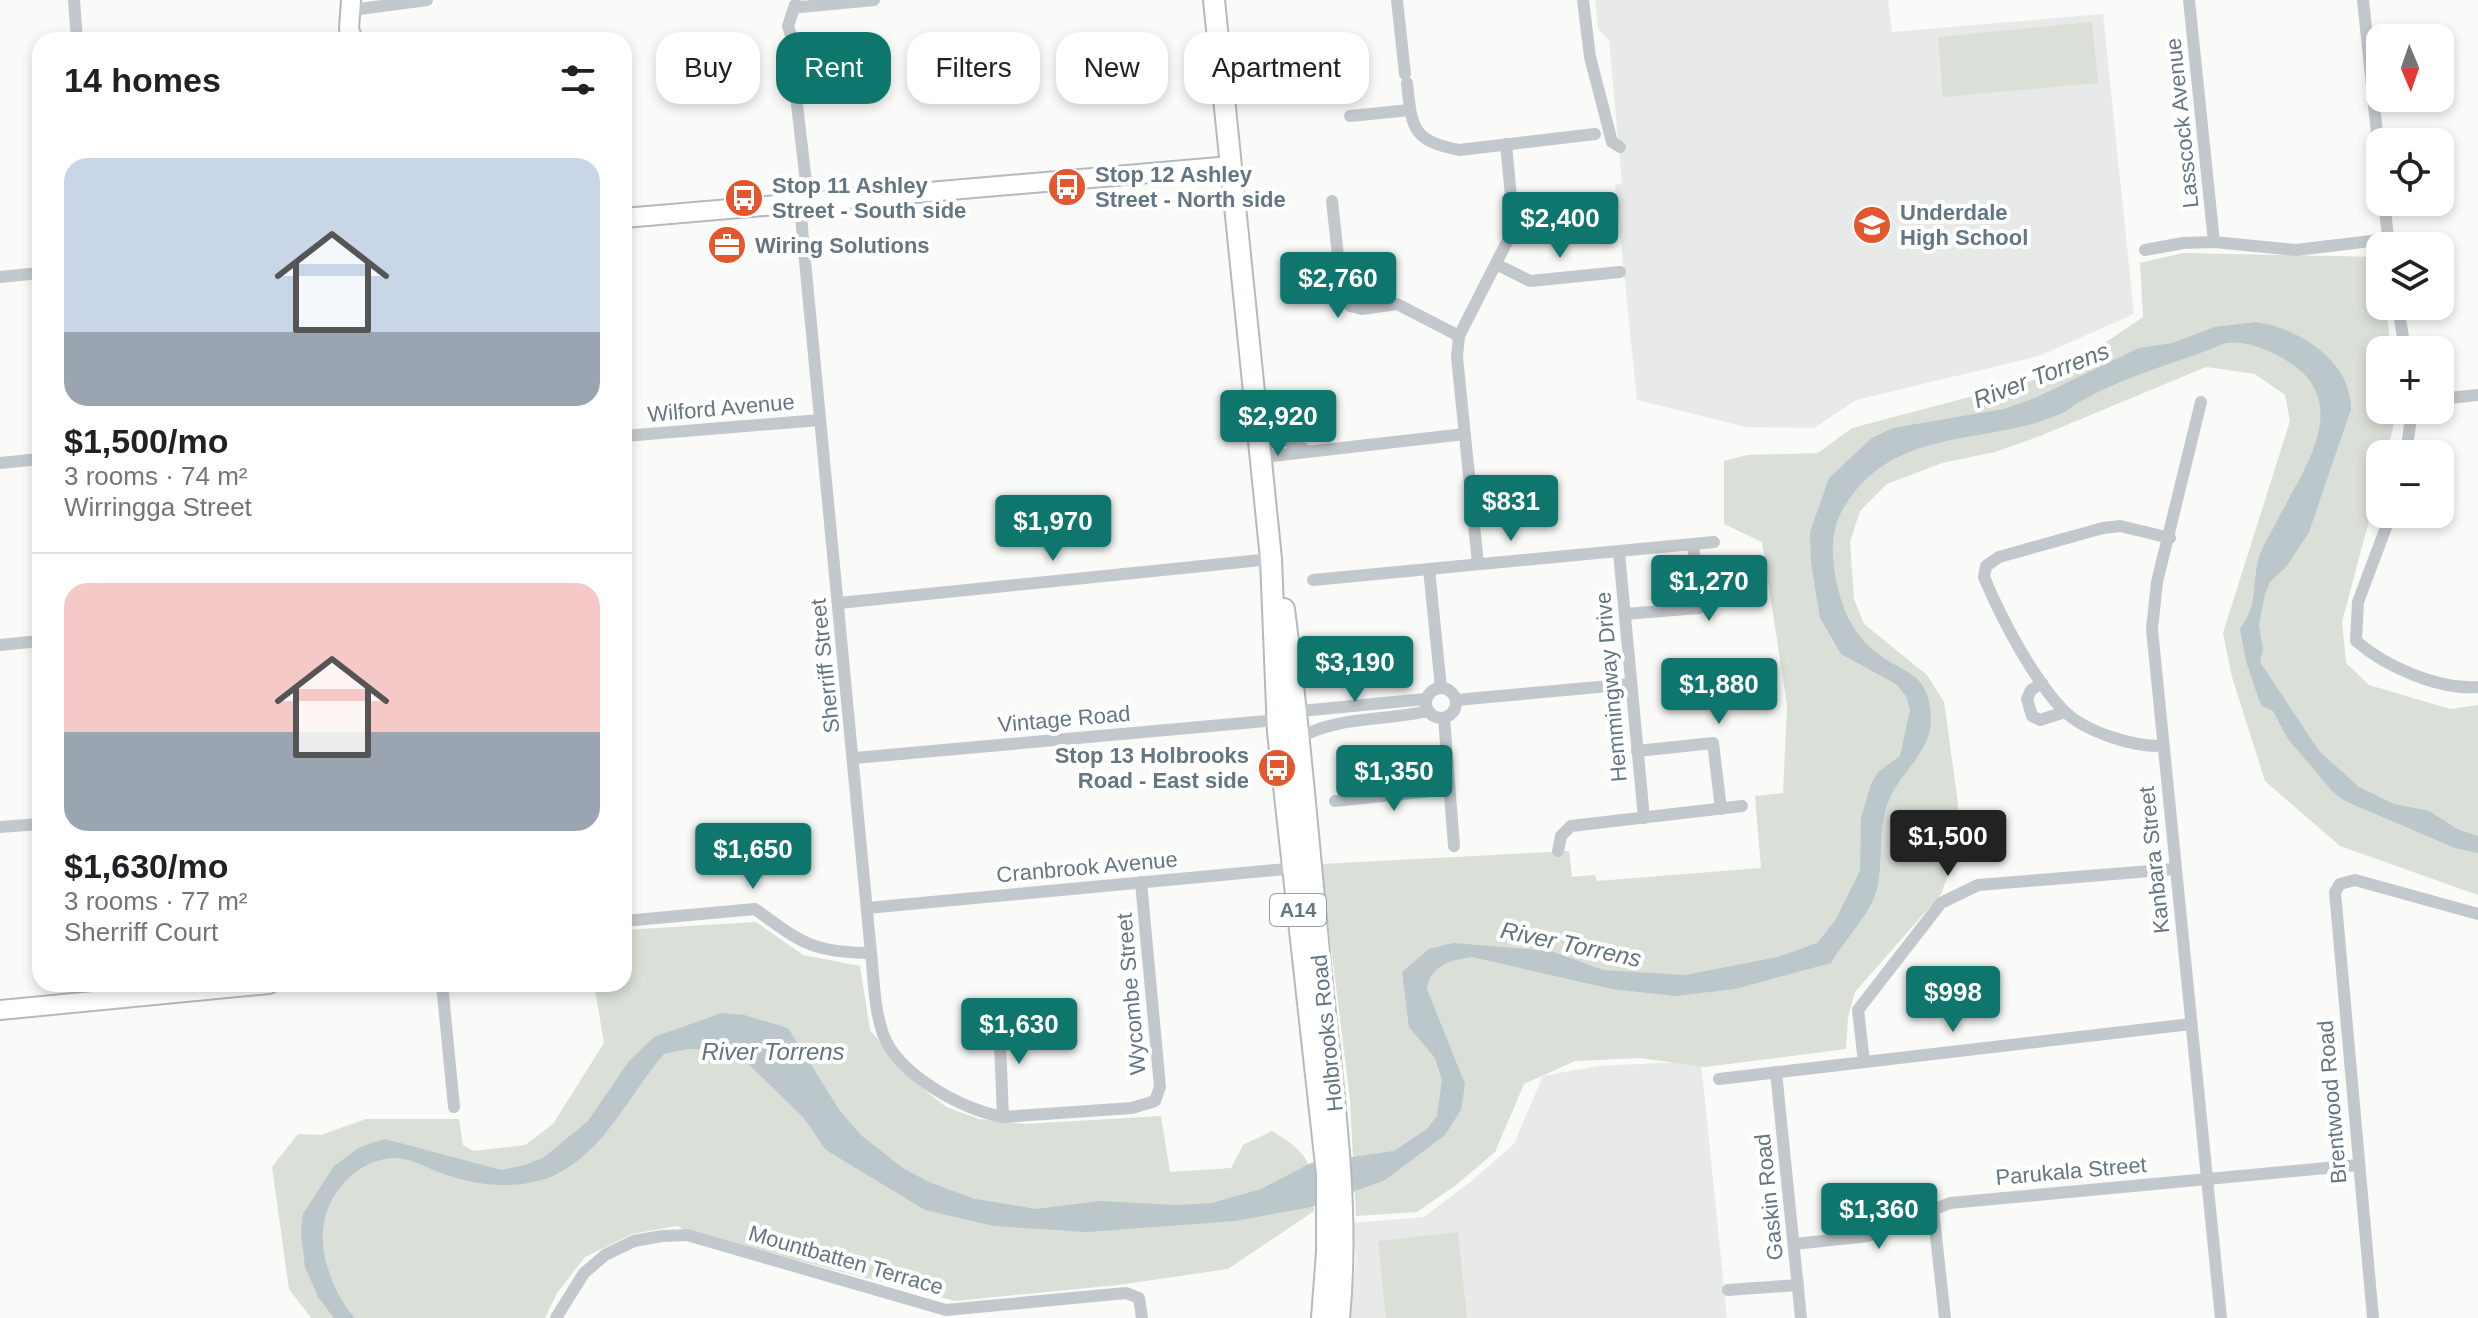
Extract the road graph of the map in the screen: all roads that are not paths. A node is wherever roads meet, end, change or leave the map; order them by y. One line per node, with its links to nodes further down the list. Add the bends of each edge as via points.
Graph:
1 (74, 0): 11 (street)
2 (427, 0): 10 (street)
3 (874, 0): 9 (street, via 801,7)
4 (1214, 0): 19 (main road, Holbrooks Road / A14)
5 (1397, 0): 13 (street)
6 (1583, 0): 18 (street, via 1590,57 1612,142)
7 (2189, 0): 23 (street, Lasscock Avenue)
8 (2363, 0): 15 (street)
9 (792, 2): 21 (street, Sherriff Street, via 788,26 798,58 793,70 807,191)
10 (351, 5): 12 (street)
11 (76, 32)
12 (350, 32)
13 (1410, 110): 14 (street); 17 (street, via 1412,125 1422,138 1440,146 1459,150)
14 (1350, 116)
15 (2376, 128)
16 (1595, 134): 17 (street)
17 (1506, 144): 26 (street, via 1514,228)
18 (1620, 147)
19 (1231, 166): 21 (street); 35 (main road, Holbrooks Road / A14)
20 (1332, 201): 30 (street, via 1342,292 1350,306 1397,304)
21 (800, 203): 22 (street); 34 (street, Sherriff Street)
22 (632, 217)
23 (2214, 242): 24 (street, via 2296,250); 25 (street)
24 (2366, 245)
25 (2145, 250)
26 (1498, 265): 27 (street, via 1530,281); 30 (street)
27 (1620, 272)
28 (32, 274): 29 (street)
29 (0, 277)
30 (1459, 336): 36 (street)
31 (2478, 395): 32 (street)
32 (2454, 398)
33 (2201, 402): 43 (street, Kanbara Street)
34 (820, 420): 37 (street, Wilford Avenue); 51 (street, Sherriff Street)
35 (1258, 427): 38 (street); 41 (main road, Holbrooks Road / A14)
36 (1465, 434): 38 (street); 48 (street)
37 (632, 435)
38 (1311, 451): 41 (street)
39 (32, 460): 40 (street)
40 (0, 463)
41 (1262, 466): 47 (main road, Holbrooks Road / A14)
42 (2386, 528): 57 (street, via 2358,602 2356,641 2375,657 2402,668 2458,688)
43 (2170, 538): 55 (street, via 2120,526 2103,528 1999,557 1986,566 1984,577 1992,596); 65 (street, Kanbara Street, via 2157,582 2152,629)
44 (1714, 542): 45 (street)
45 (1693, 545): 46 (street); 52 (street, via 1699,608)
46 (1619, 553): 48 (street); 52 (street, Hemmingway Drive)
47 (1271, 559): 51 (street); 62 (main road, Holbrooks Road / A14)
48 (1478, 564): 49 (street)
49 (1429, 569): 50 (street); 58 (street)
50 (1313, 580)
51 (839, 603): 67 (street, Sherriff Street)
52 (1625, 614): 56 (street, Hemmingway Drive)
53 (32, 642): 54 (street)
54 (0, 645)
55 (2042, 683): 61 (street); 61 (street, via 2027,699 2032,716 2040,720)
56 (1631, 684): 59 (street); 66 (street, Hemmingway Drive)
57 (2478, 687)
58 (1441, 688): 59 (street); 60 (street, via 1432,691)
59 (1456, 700): 63 (street, via 1452,714)
60 (1427, 705): 62 (street, Vintage Road); 63 (street, via 1435,717); 64 (street, via 1396,718 1318,727)
61 (2065, 712): 65 (street, via 2103,732)
62 (1284, 715): 64 (main road, Holbrooks Road / A14); 67 (street, Vintage Road); 77 (main road, Holbrooks Road / A14)
63 (1444, 718): 68 (street)
64 (1299, 738): 77 (main road, Holbrooks Road / A14)
65 (2163, 746): 78 (street, Kanbara Street)
66 (1637, 751): 71 (street, via 1713,743); 72 (street, Hemmingway Drive)
67 (855, 758): 80 (street, Sherriff Street)
68 (1449, 789): 69 (street); 75 (street)
69 (1335, 801)
70 (1742, 806): 71 (street)
71 (1721, 809): 72 (street)
72 (1644, 818): 76 (street, via 1571,826 1561,836)
73 (32, 825): 74 (street)
74 (0, 827)
75 (1454, 846)
76 (1558, 851)
77 (1302, 867): 79 (street, Cranbrook Avenue); 98 (main road, Holbrooks Road / A14)
78 (2175, 869): 88 (street, Kanbara Street); 89 (street, via 1978,885 1949,897 1858,1010)
79 (1141, 882): 80 (street, Cranbrook Avenue); 92 (street, Wycombe Street, via 1160,1087)
80 (867, 908): 83 (street, Sherriff Street)
81 (2478, 914): 95 (street, Brentwood Road, via 2355,880 2340,884 2335,892)
82 (632, 920): 83 (street, via 755,909 798,941 833,953)
83 (871, 953): 94 (street, Sherriff Street, via 884,1038 902,1062 958,1104)
84 (145, 992): 86 (street)
85 (443, 992): 93 (street)
86 (0, 1010)
87 (999, 1018): 94 (street)
88 (2191, 1024): 89 (street); 96 (street, Kanbara Street)
89 (1864, 1062): 90 (street)
90 (1776, 1072): 91 (street); 99 (street, Gaskin Road)
91 (1719, 1079)
92 (1155, 1101): 94 (street, Sherriff Street, via 1132,1108)
93 (454, 1107)
94 (1003, 1117)
95 (2358, 1165): 96 (street, Parukala Street); 110 (street, Brentwood Road)
96 (2208, 1178): 97 (street, Parukala Street, via 1950,1203); 109 (street, Kanbara Street)
97 (1933, 1209): 99 (street, Parukala Street, via 1868,1236); 108 (street)
98 (1335, 1227): 105 (main road, Holbrooks Road / A14); 106 (main road, Holbrooks Road / A14)
99 (1794, 1244): 100 (street, Gaskin Road)
100 (1798, 1285): 101 (street); 107 (street, Gaskin Road)
101 (1728, 1290)
102 (945, 1314): 103 (street, Mountbatten Terrace, via 687,1235 634,1241 605,1255 569,1292); 104 (street, Mountbatten Terrace, via 1126,1293 1139,1298)
103 (556, 1318)
104 (1142, 1318)
105 (1322, 1318)
106 (1339, 1318)
107 (1801, 1318)
108 (1945, 1318)
109 (2221, 1318)
110 (2373, 1318)

